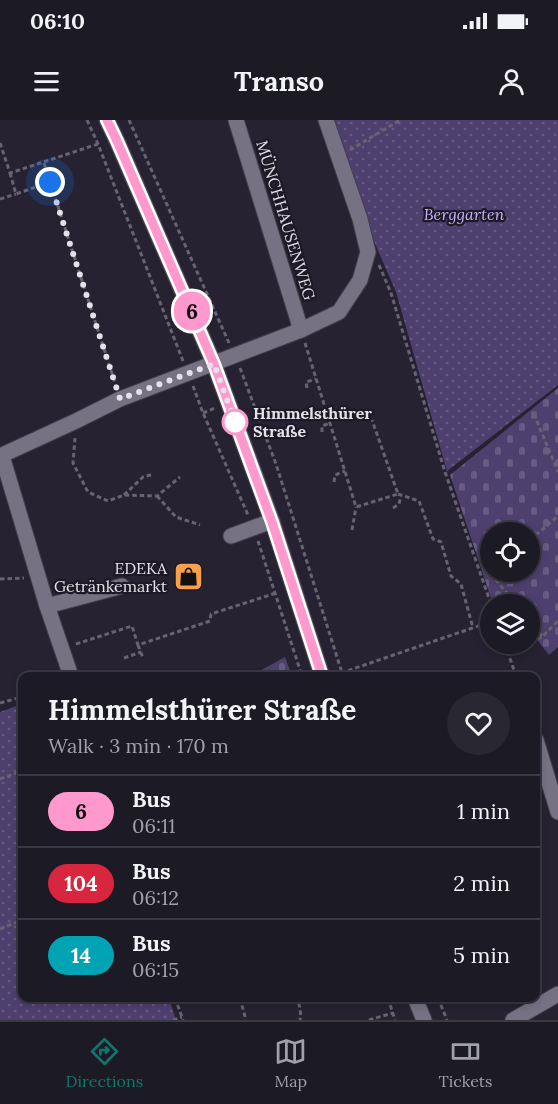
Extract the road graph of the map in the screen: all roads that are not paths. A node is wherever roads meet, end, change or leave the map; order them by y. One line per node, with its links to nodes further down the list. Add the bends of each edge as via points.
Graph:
1 (107, 120): 5 (street)
2 (236, 120): 4 (street, MÜNCHHAUSENWEG)
3 (326, 120): 4 (street, via 368,252 360,280 339,312)
4 (301, 330): 5 (street)
5 (214, 364): 6 (street, via 120,399); 7 (street)
6 (1, 456): 10 (street)
7 (272, 522): 8 (street); 12 (street)
8 (231, 536)
9 (122, 586): 10 (street)
10 (47, 606): 11 (street)
11 (70, 672)
12 (321, 672)
13 (540, 753): 14 (street)
14 (558, 812)
15 (558, 994): 18 (street)
16 (417, 1002): 17 (street)
17 (424, 1020)
18 (513, 1020)

